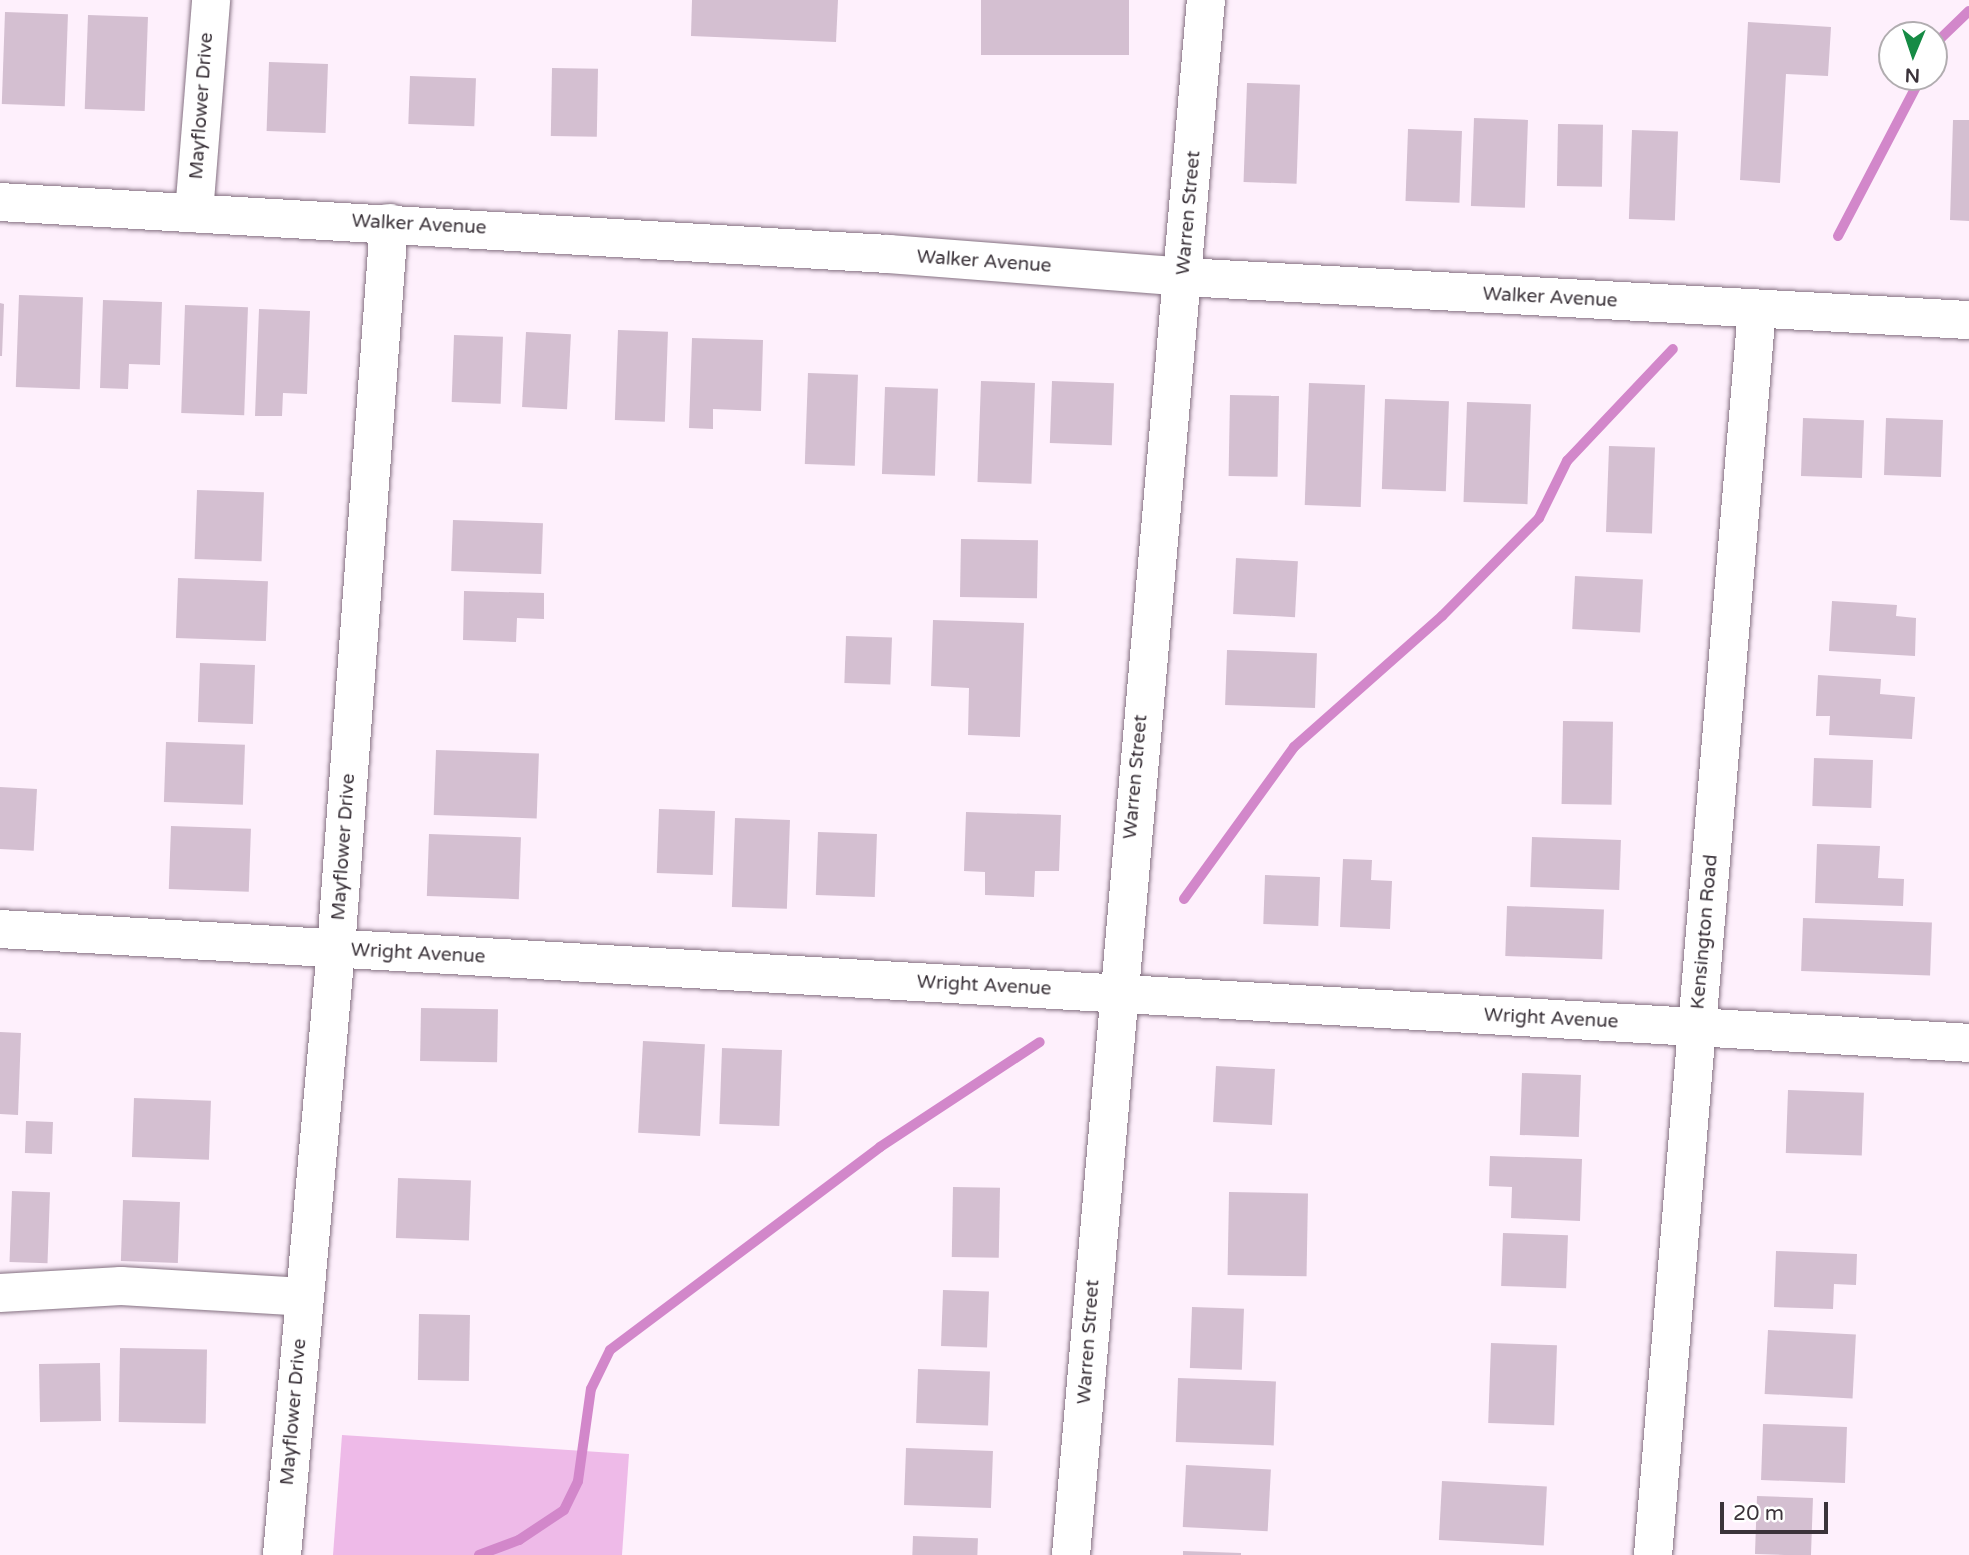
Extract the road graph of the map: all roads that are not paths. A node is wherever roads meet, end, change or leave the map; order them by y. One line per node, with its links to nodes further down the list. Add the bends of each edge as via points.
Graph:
1 (211, 0): 4 (street, Mayflower Drive)
2 (1206, 0): 6 (street, Warren Street)
3 (0, 202): 4 (street, Walker Avenue)
4 (194, 212): 5 (street, Walker Avenue)
5 (389, 223): 6 (street, Walker Avenue); 10 (street, Mayflower Drive)
6 (1184, 277): 7 (street, Walker Avenue); 11 (street, Warren Street)
7 (1757, 309): 8 (street, Walker Avenue); 12 (street, Kensington Road)
8 (1969, 320)
9 (0, 929): 10 (street, Wright Avenue)
10 (336, 949): 11 (street, Wright Avenue); 15 (street, Mayflower Drive)
11 (1116, 993): 12 (street, Wright Avenue); 17 (street, Warren Street)
12 (1696, 1028): 13 (street, Wright Avenue); 18 (street, Kensington Road)
13 (1969, 1043)
14 (0, 1293): 15 (street, via 121,1286)
15 (304, 1297): 16 (street, Mayflower Drive)
16 (282, 1555)
17 (1071, 1555)
18 (1653, 1555)

